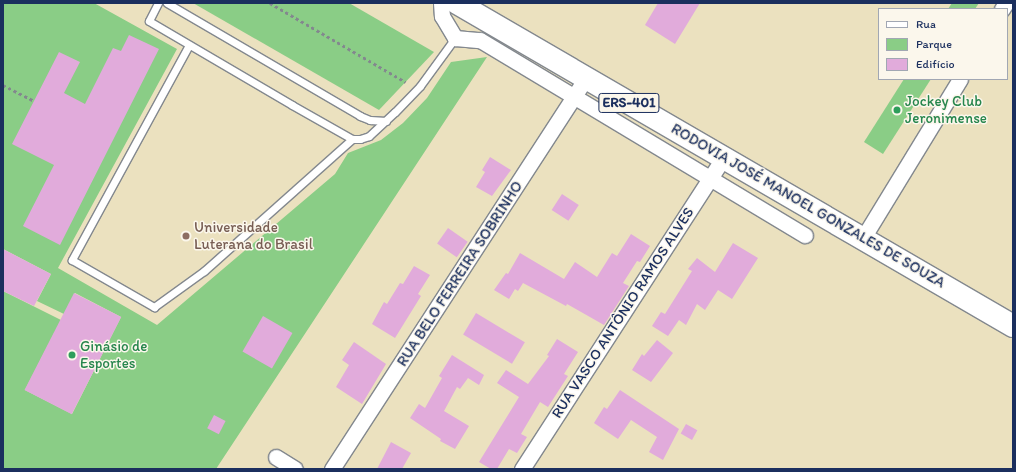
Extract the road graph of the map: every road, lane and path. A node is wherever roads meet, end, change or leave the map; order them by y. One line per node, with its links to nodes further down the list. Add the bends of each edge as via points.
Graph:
1 (158, 3): 9 (lane, via 149,21)
2 (167, 3): 16 (lane, via 360,116 370,120)
3 (270, 3): 12 (path)
4 (441, 3): 7 (street, via 442,16)
5 (457, 3): 6 (main road, RODOVIA JOSÉ MANOEL GONZALES DE SOUZA / ERS-401)
6 (503, 30): 8 (street); 10 (main road, RODOVIA JOSÉ MANOEL GONZALES DE SOUZA / ERS-401)
7 (455, 38): 8 (street); 16 (lane, via 420,86)
8 (480, 40): 14 (street)
9 (189, 45): 17 (lane); 17 (lane, via 72,260 154,307 204,271)
10 (586, 78): 14 (street, RUA BELO FERREIRA SOBRINHO); 18 (main road, RODOVIA JOSÉ MANOEL GONZALES DE SOUZA / ERS-401)
11 (959, 80): 21 (street)
12 (406, 82)
13 (3, 86): 15 (path)
14 (575, 97): 19 (street); 25 (street, RUA BELO FERREIRA SOBRINHO)
15 (34, 101)
16 (386, 121): 17 (lane, via 369,136)
17 (352, 139)
18 (723, 158): 19 (street, RUA VASCO ANTÔNIO RAMOS ALVES); 21 (main road, RODOVIA JOSÉ MANOEL GONZALES DE SOUZA / ERS-401)
19 (710, 178): 20 (street); 26 (street, RUA VASCO ANTÔNIO RAMOS ALVES)
20 (805, 235)
21 (863, 238): 22 (main road, RODOVIA JOSÉ MANOEL GONZALES DE SOUZA / ERS-401)
22 (1013, 326)
23 (276, 457): 24 (street)
24 (295, 469)
25 (332, 469)
26 (522, 469)

